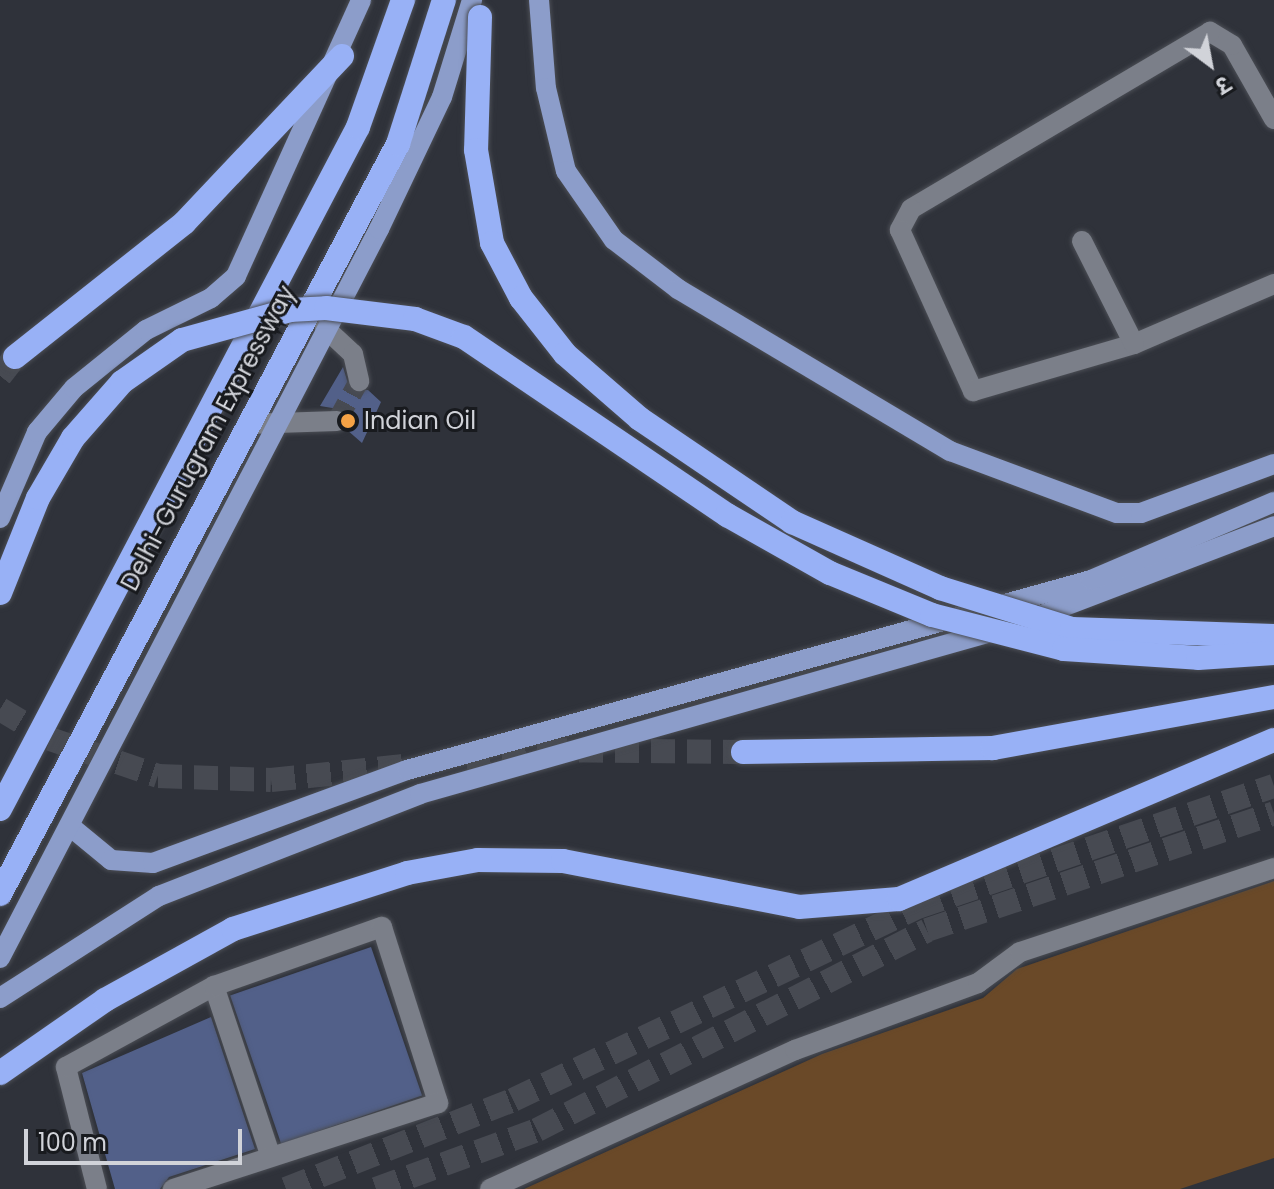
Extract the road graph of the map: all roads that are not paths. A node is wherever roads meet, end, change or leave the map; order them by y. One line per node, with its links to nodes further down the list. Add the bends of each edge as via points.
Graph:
1 (361, 0): 6 (main road)
2 (403, 0): 27 (highway, Delhi-Gurugram Expressway, via 358,127)
3 (444, 0): 16 (highway, Delhi-Gurugram Expressway, via 398,144)
4 (539, 0): 17 (main road, via 546,88 566,171 614,240 678,289 950,451 1102,509 1141,513)
5 (477, 6): 10 (main road, via 442,97); 22 (highway, bridge, via 476,150 492,243 521,298 565,354 640,419 792,522 940,588 1072,629)
6 (342, 56): 12 (highway, via 184,223); 19 (main road, via 236,276 211,298 146,330 74,388 37,432)
7 (1274, 119): 11 (lane, via 1232,45 1210,32 900,219 973,391)
8 (1082, 241): 11 (lane)
9 (1274, 284): 11 (lane)
10 (325, 328): 13 (lane, via 353,354); 14 (main road)
11 (1134, 344)
12 (15, 357)
13 (359, 381)
14 (276, 418): 15 (lane, via 317,427); 16 (lane); 28 (main road)
15 (337, 421)
16 (247, 424): 30 (highway, Delhi-Gurugram Expressway)
17 (1274, 464)
18 (1274, 502): 28 (main road, via 1091,580 407,770 153,863 111,860)
19 (0, 518)
20 (1274, 526): 33 (main road, via 947,648 420,794 159,896 93,932)
21 (0, 593): 23 (highway, bridge, via 45,486 73,438 122,382 182,340 290,310 326,308 415,319 464,337 727,515 830,573 932,615 1064,649 1198,658)
22 (1274, 636)
23 (1274, 653)
24 (1274, 697): 26 (highway, via 993,748)
25 (1274, 740): 34 (highway, via 899,899 799,907 563,861 478,860 407,873 233,929 105,1000)
26 (743, 752)
27 (0, 809)
28 (71, 827): 31 (main road)
29 (1274, 868): 38 (lane, via 1020,952 978,983 795,1050)
30 (0, 894)
31 (0, 958)
32 (214, 986): 35 (lane); 35 (lane, via 382,927 395,954 438,1103); 36 (lane, via 66,1067)
33 (0, 998)
34 (0, 1073)
35 (270, 1154): 37 (lane)
36 (97, 1189)
37 (173, 1189)
38 (490, 1189)

